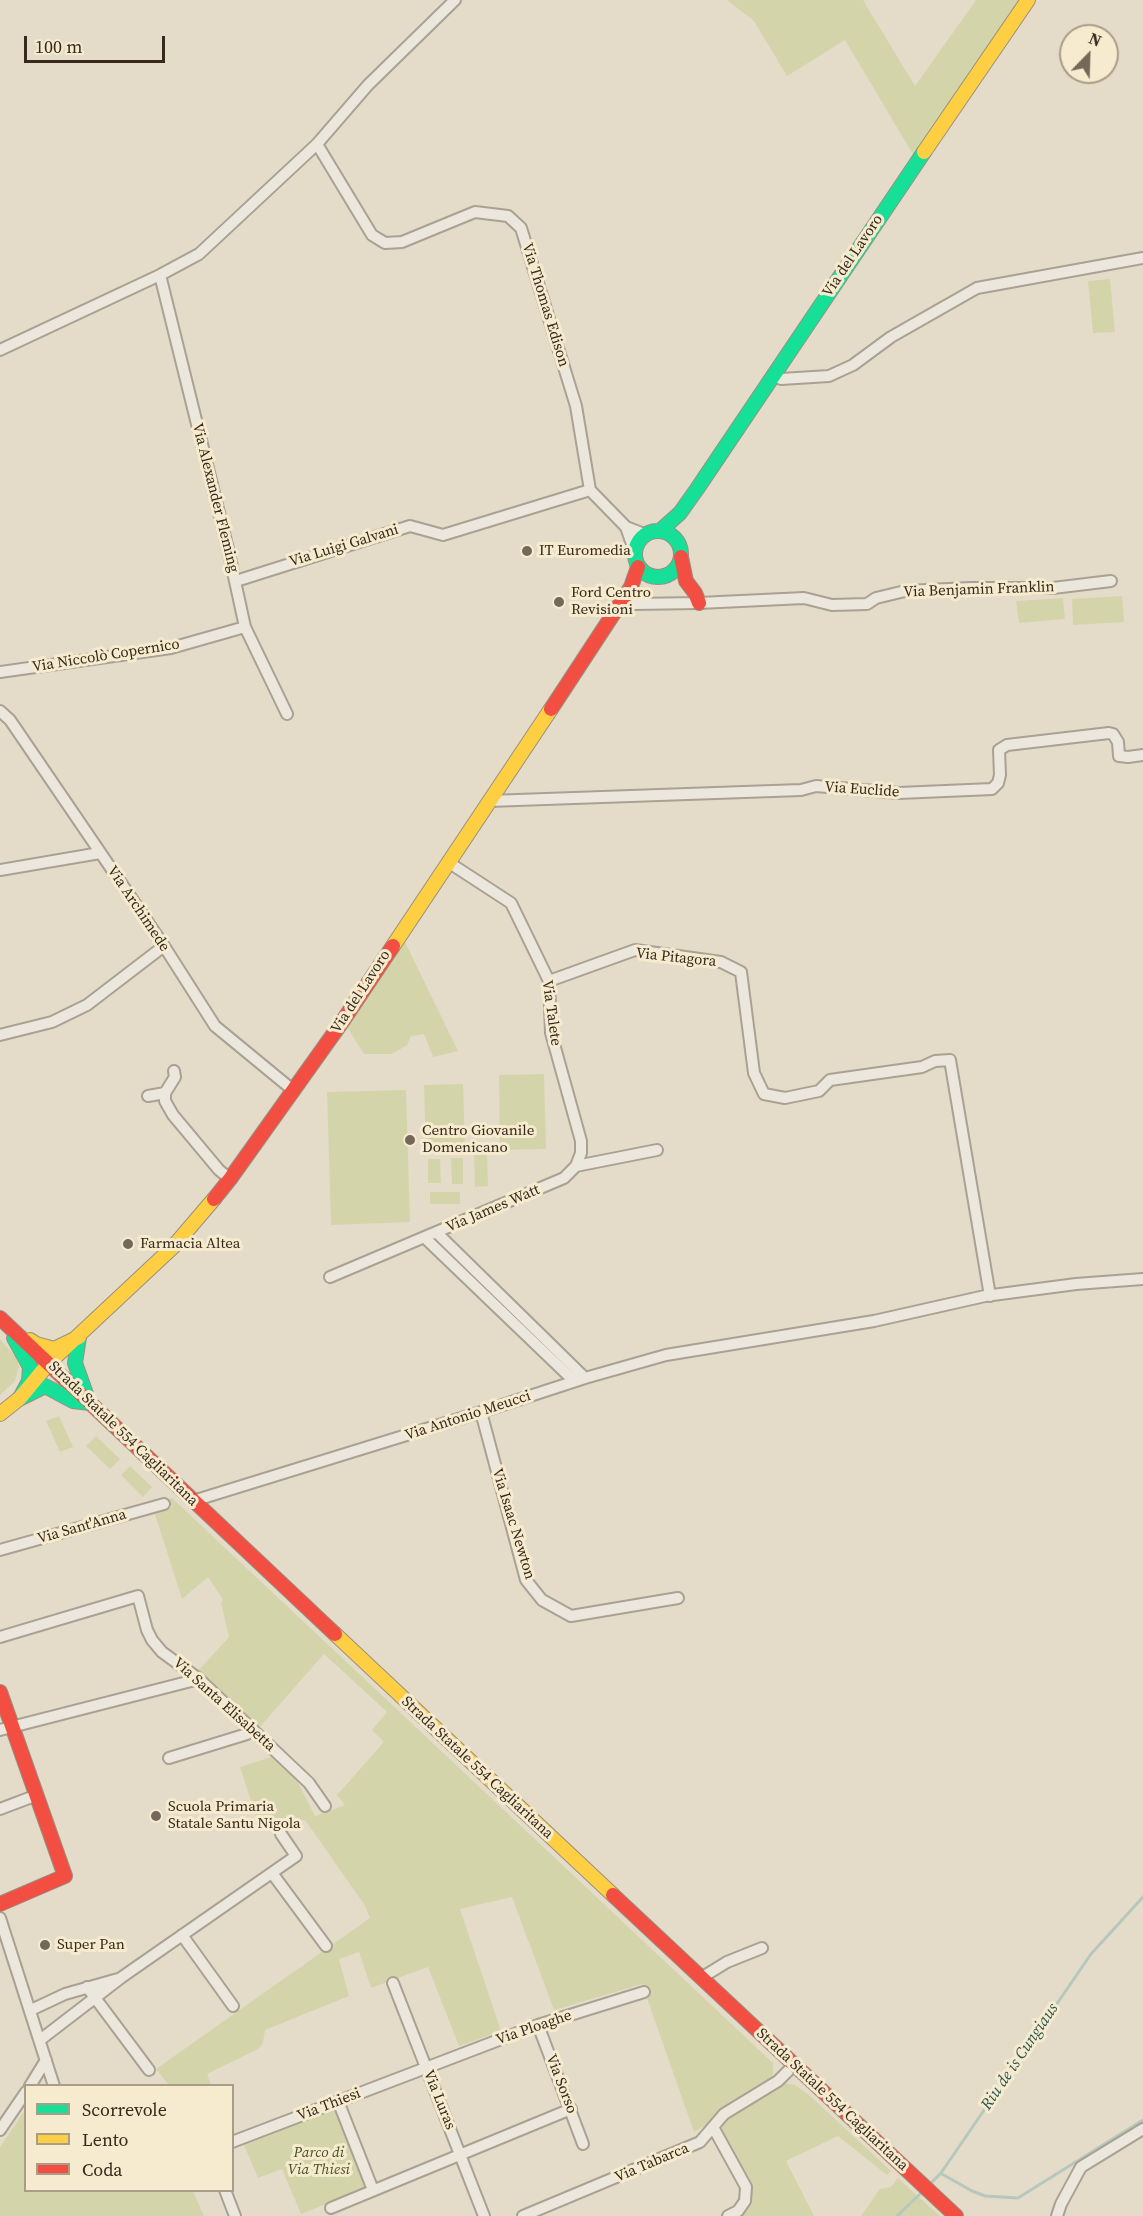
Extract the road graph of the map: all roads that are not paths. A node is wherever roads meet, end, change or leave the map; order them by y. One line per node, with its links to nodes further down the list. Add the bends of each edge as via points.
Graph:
1 (454, 0): 3 (street, via 368,85)
2 (1028, 0): 7 (main road, Via del Lavoro)
3 (317, 144): 5 (street, via 199,254); 8 (street, Via Thomas Edison, via 372,235 384,243 402,242 475,212 508,216 521,228 576,406)
4 (1143, 258): 7 (street, via 977,288 891,336 853,365 828,376 781,379)
5 (160, 275): 6 (street); 17 (street, Via Alexander Fleming)
6 (0, 350)
7 (773, 375): 9 (main road, Via del Lavoro)
8 (590, 490): 10 (street); 17 (street, Via Luigi Galvani, via 442,535 410,526)
9 (680, 513): 11 (main road); 13 (main road)
10 (626, 527): 12 (street); 14 (street)
11 (661, 530): 12 (main road); 13 (main road)
12 (644, 534): 14 (main road)
13 (677, 540): 15 (main road)
14 (634, 550): 16 (main road, via 634,559)
15 (681, 557): 16 (main road, via 672,573); 19 (main road, via 686,581)
16 (650, 573): 19 (main road, via 674,579); 26 (main road, Via del Lavoro, via 631,587)
17 (236, 580): 21 (street, Via Alexander Fleming)
18 (1111, 581): 19 (street, Via Benjamin Franklin, via 1053,588 905,591 867,604 832,605 804,598)
19 (699, 603): 20 (street, Via Benjamin Franklin)
20 (633, 604)
21 (245, 627): 22 (street, Via Niccolò Copernico, via 171,648); 24 (street, Via Alexander Fleming)
22 (0, 672)
23 (0, 711): 27 (street, Via Archimede)
24 (287, 714)
25 (1143, 755): 26 (street, Via Euclide, via 1119,756 1118,742 1108,733 1007,744 999,750 1000,775 992,789 899,793 816,786)
26 (489, 801): 28 (main road, Via del Lavoro)
27 (100, 853): 29 (street); 30 (street, Via Archimede)
28 (448, 862): 31 (street, Via Talete, via 512,903); 34 (main road, Via del Lavoro)
29 (0, 870)
30 (164, 946): 32 (street, via 87,1005 52,1022); 34 (street, Via Archimede, via 215,1026)
31 (549, 981): 38 (street, Via Talete, via 551,1033 581,1141); 44 (street, Via Pitagora, via 635,950 721,962 741,972 754,1072 764,1094 785,1098 819,1091 830,1080 950,1060)
32 (0, 1035)
33 (174, 1071): 35 (street, via 175,1077)
34 (294, 1091): 39 (main road, Via del Lavoro)
35 (165, 1093): 36 (street); 39 (street, via 172,1114)
36 (148, 1096)
37 (657, 1150): 38 (street, Via James Watt)
38 (576, 1166): 40 (street, Via James Watt, via 564,1178)
39 (230, 1179): 47 (main road, Via del Lavoro, via 173,1247)
40 (437, 1233): 41 (street, Via James Watt); 45 (street)
41 (425, 1238): 42 (street, Via James Watt); 45 (street)
42 (330, 1277)
43 (1143, 1279): 44 (street, Via Antonio Meucci)
44 (990, 1296): 49 (street, Via Antonio Meucci, via 874,1321 666,1355)
45 (505, 1307): 49 (street)
46 (2, 1320): 47 (main road, via 36,1344 54,1349); 48 (main road, Strada Statale 554 Cagliaritana); 50 (main road, via 30,1367 29,1381)
47 (79, 1337): 48 (main road, Via del Lavoro); 51 (main road, via 75,1363)
48 (49, 1364): 50 (main road, Via del Lavoro); 51 (main road, Strada Statale 554 Cagliaritana)
49 (579, 1380): 52 (street, Via Antonio Meucci)
50 (20, 1398): 51 (main road, via 45,1386 73,1401); 53 (main road)
51 (90, 1403): 54 (main road, Strada Statale 554 Cagliaritana)
52 (481, 1413): 54 (street, Via Antonio Meucci); 57 (street, Via Isaac Newton, via 526,1580 542,1600 571,1616)
53 (0, 1414)
54 (192, 1501): 75 (main road, Strada Statale 554 Cagliaritana)
55 (164, 1504): 56 (street, Via Sant'Anna)
56 (0, 1550)
57 (678, 1598)
58 (0, 1637): 59 (street, Via Santa Elisabetta, via 138,1596 152,1640)
59 (199, 1679): 61 (street); 62 (street, Via Santa Elisabetta)
60 (0, 1692): 61 (main road)
61 (6, 1728): 64 (main road)
62 (252, 1730): 63 (street); 65 (street, Via Santa Elisabetta, via 309,1783)
63 (169, 1758)
64 (37, 1795): 66 (street); 69 (main road, via 65,1876)
65 (325, 1806)
66 (0, 1809)
67 (281, 1834): 68 (street, via 296,1856)
68 (272, 1873): 71 (street); 72 (street)
69 (0, 1904)
70 (0, 1918): 81 (street)
71 (182, 1935): 74 (street); 80 (street)
72 (326, 1946)
73 (762, 1948): 75 (street)
74 (122, 1977): 77 (street); 79 (street)
75 (701, 1978): 85 (main road, Strada Statale 554 Cagliaritana)
76 (393, 1983): 86 (street, Via Luras)
77 (87, 1987): 79 (street); 81 (street)
78 (644, 1992): 82 (street, Via Ploaghe)
79 (95, 1999): 83 (street); 87 (street)
80 (233, 2006)
81 (31, 2010): 83 (street)
82 (538, 2025): 86 (street, Via Ploaghe); 92 (street, Via Sorso)
83 (40, 2040): 84 (street)
84 (46, 2060): 88 (street); 89 (street)
85 (794, 2065): 93 (street, Via Tabarca, via 769,2087 724,2114); 106 (main road, Strada Statale 554 Cagliaritana)
86 (426, 2067): 91 (street, Via Thiesi); 98 (street, Via Luras)
87 (149, 2070)
88 (31, 2084)
89 (54, 2084)
90 (24, 2095): 95 (street)
91 (338, 2101): 96 (street, Via Thiesi); 99 (street)
92 (571, 2109): 97 (street, Via Sorso); 98 (street)
93 (713, 2127): 102 (street, via 746,2187 745,2201); 105 (street, Via Tabarca, via 700,2142)
94 (1143, 2129): 107 (street, via 1081,2167)
95 (0, 2130)
96 (234, 2141)
97 (583, 2144)
98 (461, 2154): 99 (street); 104 (street, Via Luras)
99 (373, 2190): 101 (street)
100 (226, 2192): 103 (street)
101 (331, 2208)
102 (733, 2214)
103 (235, 2216)
104 (484, 2216)
105 (523, 2216)
106 (956, 2216)
107 (1057, 2216)

